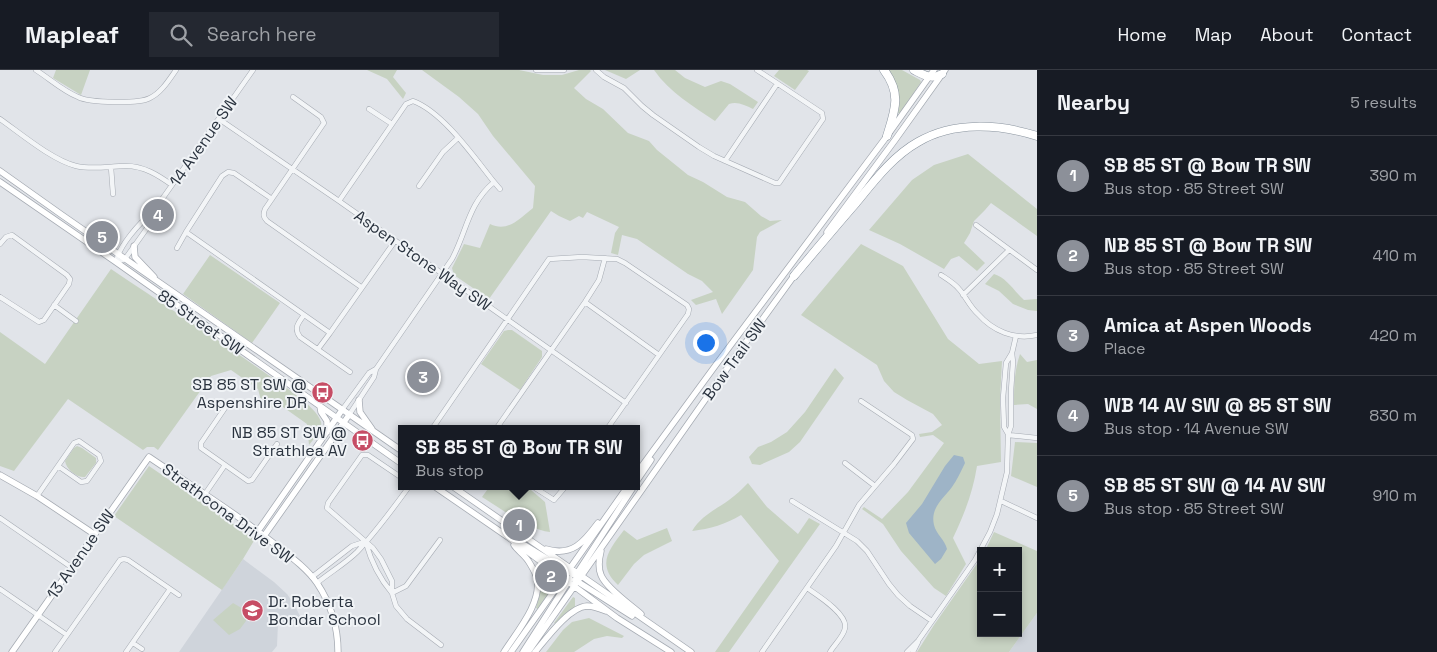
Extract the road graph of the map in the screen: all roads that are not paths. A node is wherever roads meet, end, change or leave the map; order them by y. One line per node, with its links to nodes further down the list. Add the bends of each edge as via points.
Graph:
1 (36, 70): 2 (street, via 81,99 109,102 150,98)
2 (176, 70)
3 (253, 70): 17 (street, 14 Avenue SW)
4 (536, 70): 5 (street)
5 (564, 70)
6 (596, 70): 22 (street, via 624,88 653,115)
7 (757, 70): 13 (street)
8 (884, 70): 19 (highway, via 893,84 896,98)
9 (914, 70): 12 (highway)
10 (934, 70): 12 (main road, Bow Trail SW)
11 (944, 72): 12 (highway); 48 (main road, Bow Trail SW)
12 (929, 78): 19 (main road, Bow Trail SW)
13 (777, 84): 22 (street); 22 (street, via 822,114 824,119 779,183)
14 (293, 96): 24 (street, via 321,117 324,123)
15 (369, 109): 18 (street)
16 (0, 118): 23 (street, via 65,162 88,168)
17 (219, 119): 24 (street, Aspen Stone Way SW); 27 (street, 14 Avenue SW)
18 (392, 124): 21 (street, via 406,104 413,101 441,120); 32 (street)
19 (887, 136): 79 (main road, Bow Trail SW)
20 (1037, 136): 48 (highway, via 978,126 939,133 918,142 878,177)
21 (458, 138): 26 (street); 28 (street, via 443,152)
22 (724, 161)
23 (110, 167): 27 (street, via 143,168); 30 (street)
24 (293, 170): 31 (street); 32 (street, Aspen Stone Way SW)
25 (1, 178): 41 (main road, 85 Street SW); 44 (main road, 85 Street SW)
26 (494, 182): 29 (street); 46 (street, via 471,211 458,248)
27 (172, 185): 33 (street, 14 Avenue SW)
28 (418, 186)
29 (500, 189)
30 (113, 194)
31 (272, 199): 35 (street, via 228,172 222,176); 50 (street, via 263,213 267,221)
32 (339, 201): 36 (street, Aspen Stone Way SW)
33 (152, 212): 38 (street, 14 Avenue SW, via 150,224); 41 (street, 14 Avenue SW, via 142,220)
34 (976, 225): 40 (street)
35 (186, 232): 39 (street); 55 (street)
36 (395, 240): 46 (street, Aspen Stone Way SW); 50 (street)
37 (0, 244): 54 (street, via 12,236 67,275 69,284)
38 (134, 246): 43 (street, 14 Avenue SW); 49 (main road, via 135,257)
39 (177, 248)
40 (1009, 250): 45 (street); 51 (street)
41 (118, 254): 43 (main road, 85 Street SW); 44 (street, 14 Avenue SW)
42 (605, 258): 53 (street, via 599,280); 56 (street, via 549,259); 64 (street, via 626,263 688,307 688,314)
43 (125, 259): 44 (street); 49 (main road, 85 Street SW)
44 (116, 262): 70 (main road, 85 Street SW)
45 (1037, 270)
46 (442, 274): 56 (street, Aspen Stone Way SW); 65 (street)
47 (941, 275): 51 (street)
48 (794, 276): 120 (main road, Bow Trail SW)
49 (157, 281): 72 (main road, 85 Street SW)
50 (361, 287): 58 (street)
51 (963, 295): 60 (street, via 986,322 1005,334)
52 (0, 296): 54 (street, via 38,322 44,320)
53 (585, 302): 62 (street); 64 (street)
54 (54, 305): 57 (street)
55 (304, 315): 58 (street); 61 (street, via 297,333)
56 (508, 320): 62 (street, Aspen Stone Way SW); 76 (street)
57 (76, 321)
58 (330, 333): 61 (street)
59 (1037, 335): 60 (street)
60 (1016, 336): 63 (street)
61 (318, 349): 66 (street)
62 (551, 350): 69 (street, Aspen Stone Way SW); 77 (street)
63 (1012, 353): 82 (street, via 1011,426); 82 (street, via 1006,363 1003,398 1004,426)
64 (659, 355): 69 (street)
65 (376, 369): 67 (street); 72 (street, via 369,373)
66 (350, 372)
67 (358, 400): 73 (street); 81 (main road, via 360,412)
68 (860, 401): 97 (street, via 912,435 913,439)
69 (626, 403): 78 (street)
70 (320, 406): 74 (main road, 85 Street SW); 80 (main road, via 327,421)
71 (225, 408): 90 (street, via 200,444)
72 (342, 410): 73 (main road, 85 Street SW); 74 (main road)
73 (349, 415): 75 (main road); 81 (main road, 85 Street SW)
74 (337, 418): 75 (main road, 85 Street SW); 80 (main road)
75 (344, 423): 88 (main road, 85 Street SW); 116 (main road)
76 (435, 425)
77 (499, 425)
78 (610, 425)
79 (672, 426): 86 (main road, Bow Trail SW); 96 (main road)
80 (326, 432): 113 (main road)
81 (375, 433): 85 (main road, 85 Street SW)
82 (1008, 435): 83 (street); 109 (street, via 1007,472)
83 (1037, 438)
84 (276, 444): 90 (street, via 252,480 248,481)
85 (398, 448)
86 (654, 449): 91 (main road); 93 (main road, Bow Trail SW)
87 (149, 457): 106 (main road, Strathcona Drive SW); 115 (main road, 13 Avenue SW)
88 (398, 461)
89 (845, 463): 97 (street)
90 (225, 465): 106 (street)
91 (640, 465)
92 (58, 466): 92 (street, via 74,443 79,442 99,455 101,461 87,481 81,482); 107 (street)
93 (640, 468)
94 (0, 475): 107 (main road)
95 (398, 475): 119 (street, via 368,455 362,455 328,503 327,508)
96 (640, 476)
97 (875, 486): 114 (street, via 859,505)
98 (407, 490): 119 (street)
99 (440, 490): 110 (main road)
100 (458, 490): 121 (main road)
101 (538, 490): 102 (street, via 554,500)
102 (563, 490)
103 (621, 490): 121 (main road, via 580,544 562,551)
104 (626, 490): 124 (main road, Bow Trail SW)
105 (631, 490): 124 (main road)
106 (205, 494): 113 (main road, Strathcona Drive SW)
107 (37, 496): 115 (main road)
108 (792, 500): 114 (street)
109 (1001, 502): 112 (street); 133 (street, via 975,560)
110 (472, 513): 117 (main road); 124 (main road)
111 (0, 518): 122 (street)
112 (1037, 518)
113 (258, 531): 116 (main road, Strathcona Drive SW)
114 (845, 532): 126 (street); 133 (street, via 867,551 898,594)
115 (94, 534): 122 (main road, 13 Avenue SW)
116 (264, 536): 123 (main road, Strathcona Drive SW)
117 (508, 537): 124 (main road); 144 (main road, via 528,561 538,588 531,608)
118 (440, 540): 129 (street, via 406,586)
119 (365, 542): 123 (street, via 352,546); 125 (street, via 356,553); 129 (street); 129 (street, via 381,559 392,581)
120 (602, 547): 124 (main road, Bow Trail SW); 134 (main road, via 599,562 603,579)
121 (542, 548): 124 (main road)
122 (71, 567): 131 (main road, 13 Avenue SW)
123 (312, 577): 125 (main road, Strathcona Drive SW)
124 (573, 577): 132 (main road); 134 (main road); 145 (main road, Bow Trail SW); 146 (main road); 147 (main road, Bow Trail SW)
125 (316, 582): 143 (main road, Strathcona Drive SW, via 334,617)
126 (807, 588): 151 (street); 152 (street, via 827,602 845,623 845,629)
127 (0, 589): 131 (street)
128 (170, 589): 130 (street); 135 (street, via 124,558); 137 (street)
129 (392, 593): 138 (street, via 396,606 407,619)
130 (179, 595)
131 (38, 615): 135 (street); 140 (main road, 13 Avenue SW)
132 (616, 618): 148 (main road, via 604,610 588,606 580,608 560,624); 149 (main road)
133 (932, 621): 136 (street)
134 (657, 629): 150 (main road)
135 (67, 635): 141 (street)
136 (918, 641): 153 (street); 154 (street)
137 (133, 643): 139 (street); 142 (street)
138 (441, 644)
139 (142, 649)
140 (12, 652)
141 (55, 652)
142 (126, 652)
143 (338, 652)
144 (504, 652)
145 (511, 652)
146 (523, 652)
147 (528, 652)
148 (535, 652)
149 (671, 652)
150 (691, 652)
151 (762, 652)
152 (830, 652)
153 (907, 652)
154 (913, 652)

